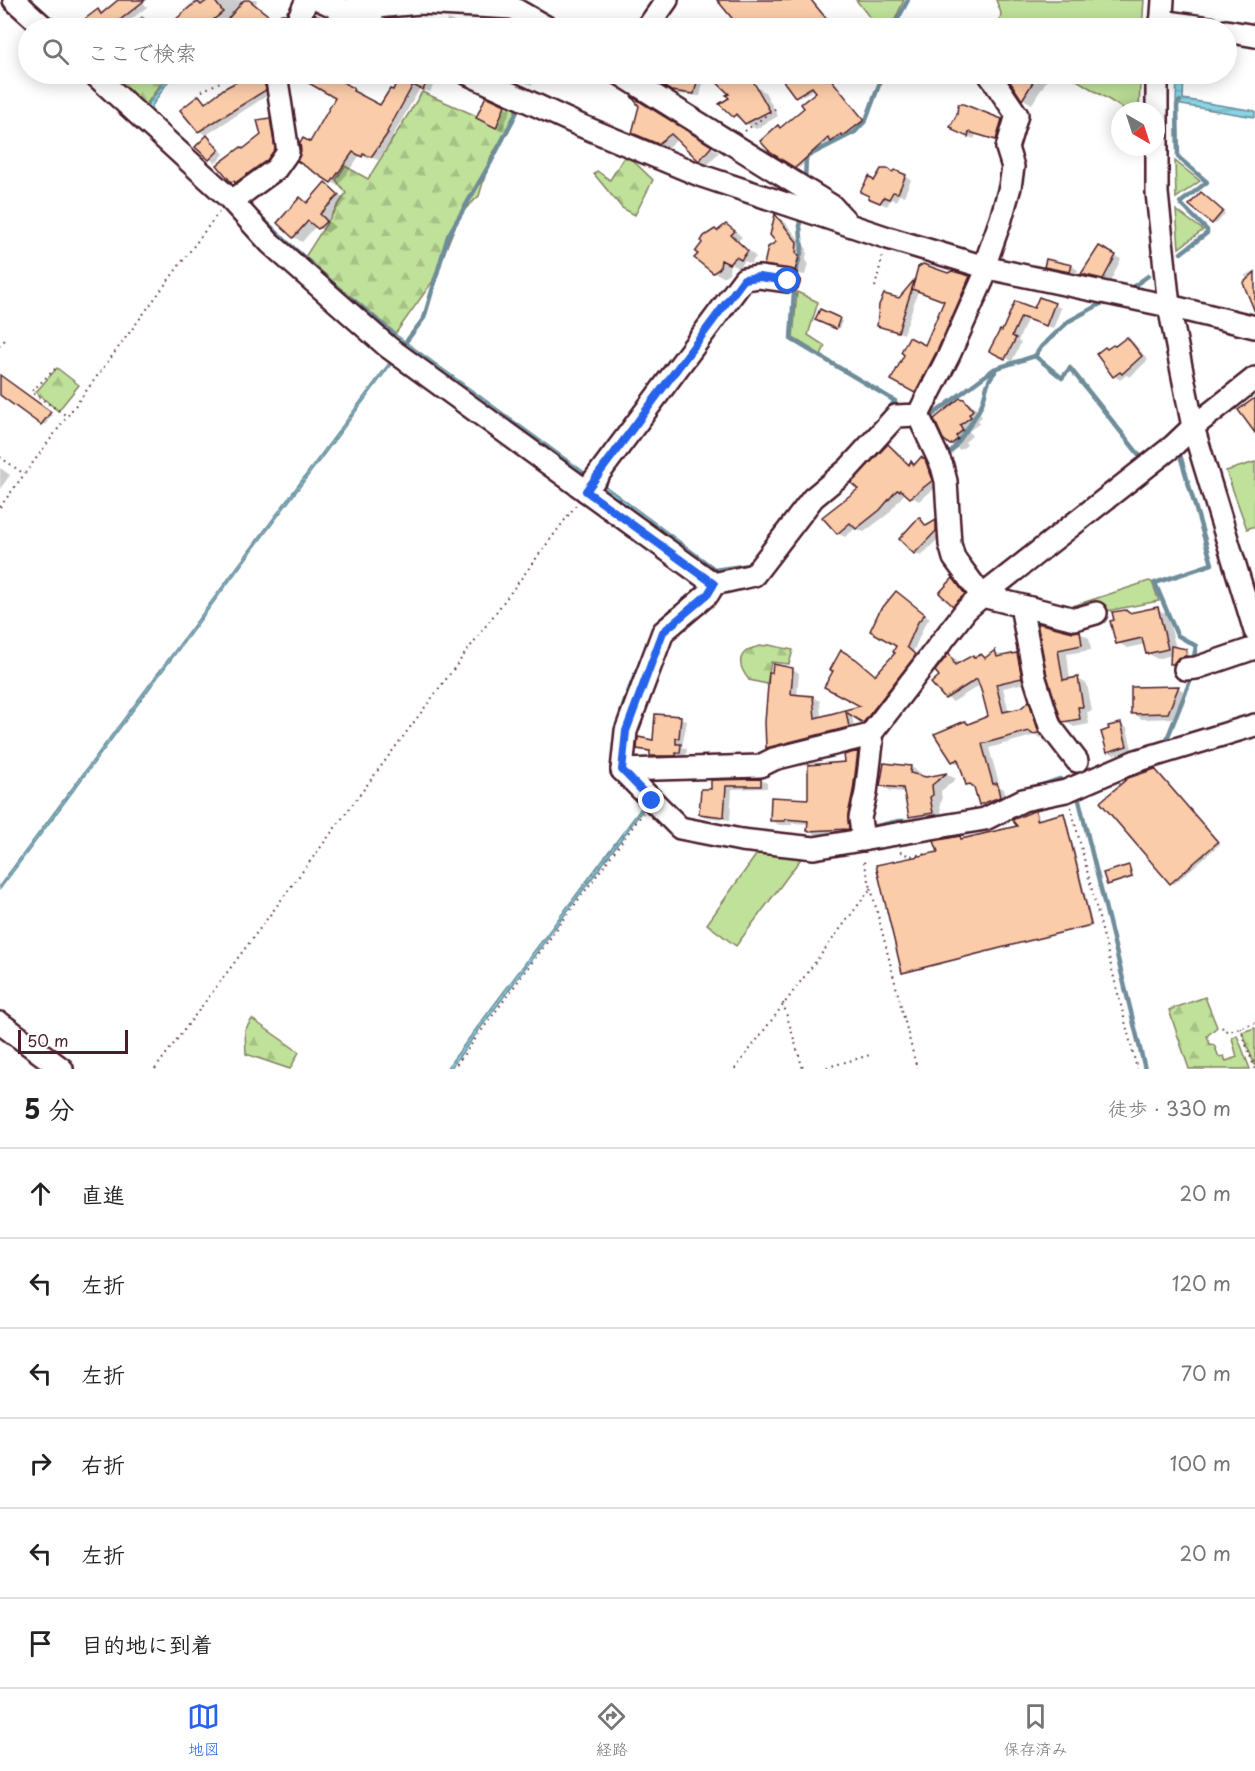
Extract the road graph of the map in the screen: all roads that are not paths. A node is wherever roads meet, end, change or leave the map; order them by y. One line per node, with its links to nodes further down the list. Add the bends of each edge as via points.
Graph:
1 (307, 0): 7 (street)
2 (320, 0): 5 (street)
3 (667, 0): 10 (street)
4 (26, 4): 6 (street)
5 (344, 10): 8 (street); 9 (street, via 420,3 513,8)
6 (37, 18)
7 (299, 18)
8 (360, 18)
9 (530, 18)
10 (654, 18)
11 (1237, 33): 12 (street)
12 (1255, 36)
13 (105, 84): 19 (street)
14 (278, 84): 19 (street, via 288,152 276,169)
15 (490, 84): 20 (street, via 702,176)
16 (636, 84): 20 (street, via 832,206)
17 (996, 84): 21 (street, via 1017,115 1007,148 1013,167 1010,188)
18 (1157, 84): 23 (street, via 1157,193)
19 (231, 200): 28 (street, via 270,243 388,347)
20 (850, 225): 21 (street)
21 (986, 267): 23 (street); 26 (street, via 949,355)
22 (788, 281): 28 (street, via 744,279)
23 (1169, 306): 24 (street); 27 (street)
24 (1255, 327)
25 (1255, 378): 27 (street)
26 (918, 415): 29 (street, via 896,416 848,469 813,498 753,575); 30 (street, via 946,481 954,558)
27 (1193, 427): 30 (street); 33 (street)
28 (586, 491): 29 (street)
29 (714, 584): 39 (street, via 708,594 663,632 626,731)
30 (982, 596): 31 (street); 37 (street, via 966,610)
31 (1022, 606): 32 (street, via 1075,620); 38 (street, via 1035,679 1050,726)
32 (1096, 613)
33 (1255, 631)
34 (1255, 648): 35 (street)
35 (1185, 669)
36 (1255, 726): 40 (street, via 1136,761 1066,791 1023,800 985,819)
37 (870, 735): 39 (street, via 760,766); 40 (street)
38 (1077, 761)
39 (622, 770): 40 (street, via 680,828 814,848)
40 (860, 840)
41 (0, 1023): 42 (street)
42 (62, 1069)

